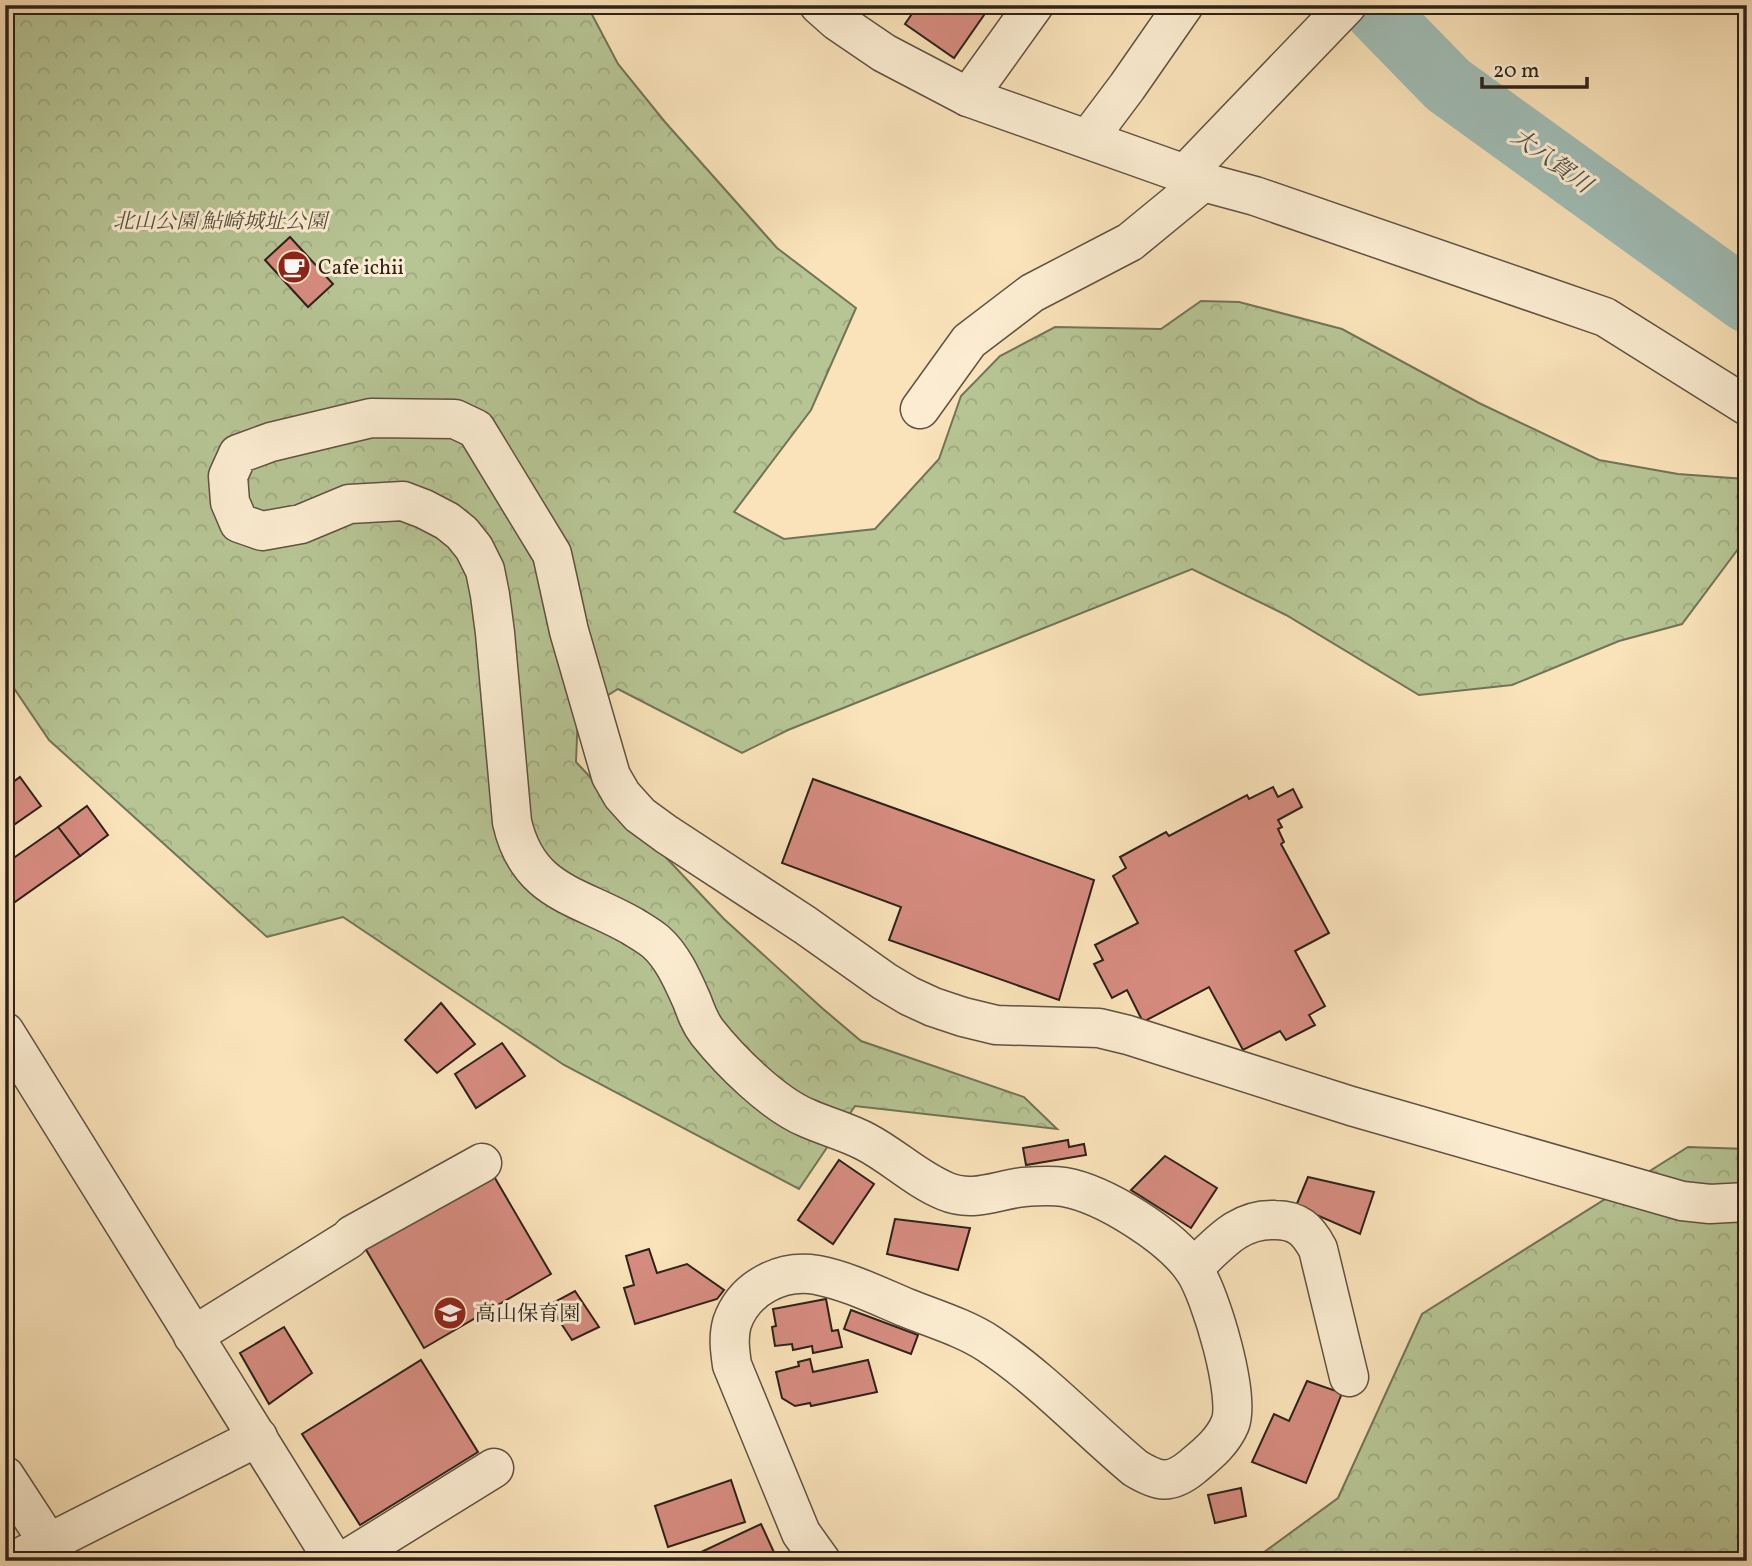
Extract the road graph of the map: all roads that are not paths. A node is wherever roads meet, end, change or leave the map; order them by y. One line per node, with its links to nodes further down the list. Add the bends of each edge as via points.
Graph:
1 (819, 5): 5 (street, via 884,53)
2 (1034, 5): 5 (street)
3 (1184, 5): 6 (street)
4 (1335, 18): 7 (street)
5 (968, 97): 6 (street)
6 (1088, 139): 7 (street)
7 (1194, 178): 8 (street, via 1605,317); 9 (street, via 1130,242 1032,293 969,341)
8 (1747, 406)
9 (920, 409)
10 (5, 1032): 14 (street)
11 (482, 1163): 14 (street, via 352,1235)
12 (1747, 1202): 13 (street, via 1682,1200 1351,1106 1128,1035 1099,1028 996,1024 962,1017 909,996 666,834 622,794 603,750 552,554 476,429 455,419 371,418 238,454 228,476 230,502 239,523 262,531 301,524 349,503 403,501 447,521 474,548 490,595 512,822 520,850 550,886 655,941 673,963 705,1030 758,1084 805,1118 866,1142 946,1192 987,1196 1043,1186 1090,1195 1145,1224)
13 (1193, 1268): 15 (street, via 1247,1223 1263,1219 1297,1224 1318,1248); 23 (street, via 1215,1319 1233,1410 1222,1439 1211,1451 1181,1476 1163,1481 1135,1468 1046,1387 986,1342 835,1279 794,1275 761,1285 748,1296 732,1323 732,1365 801,1533)
14 (193, 1336): 16 (street)
15 (1349, 1377)
16 (258, 1437): 19 (street); 21 (street)
17 (494, 1468): 22 (street)
18 (5, 1476): 19 (street)
19 (52, 1551): 20 (street)
20 (13, 1561)
21 (334, 1561)
22 (344, 1561)
23 (821, 1561)

